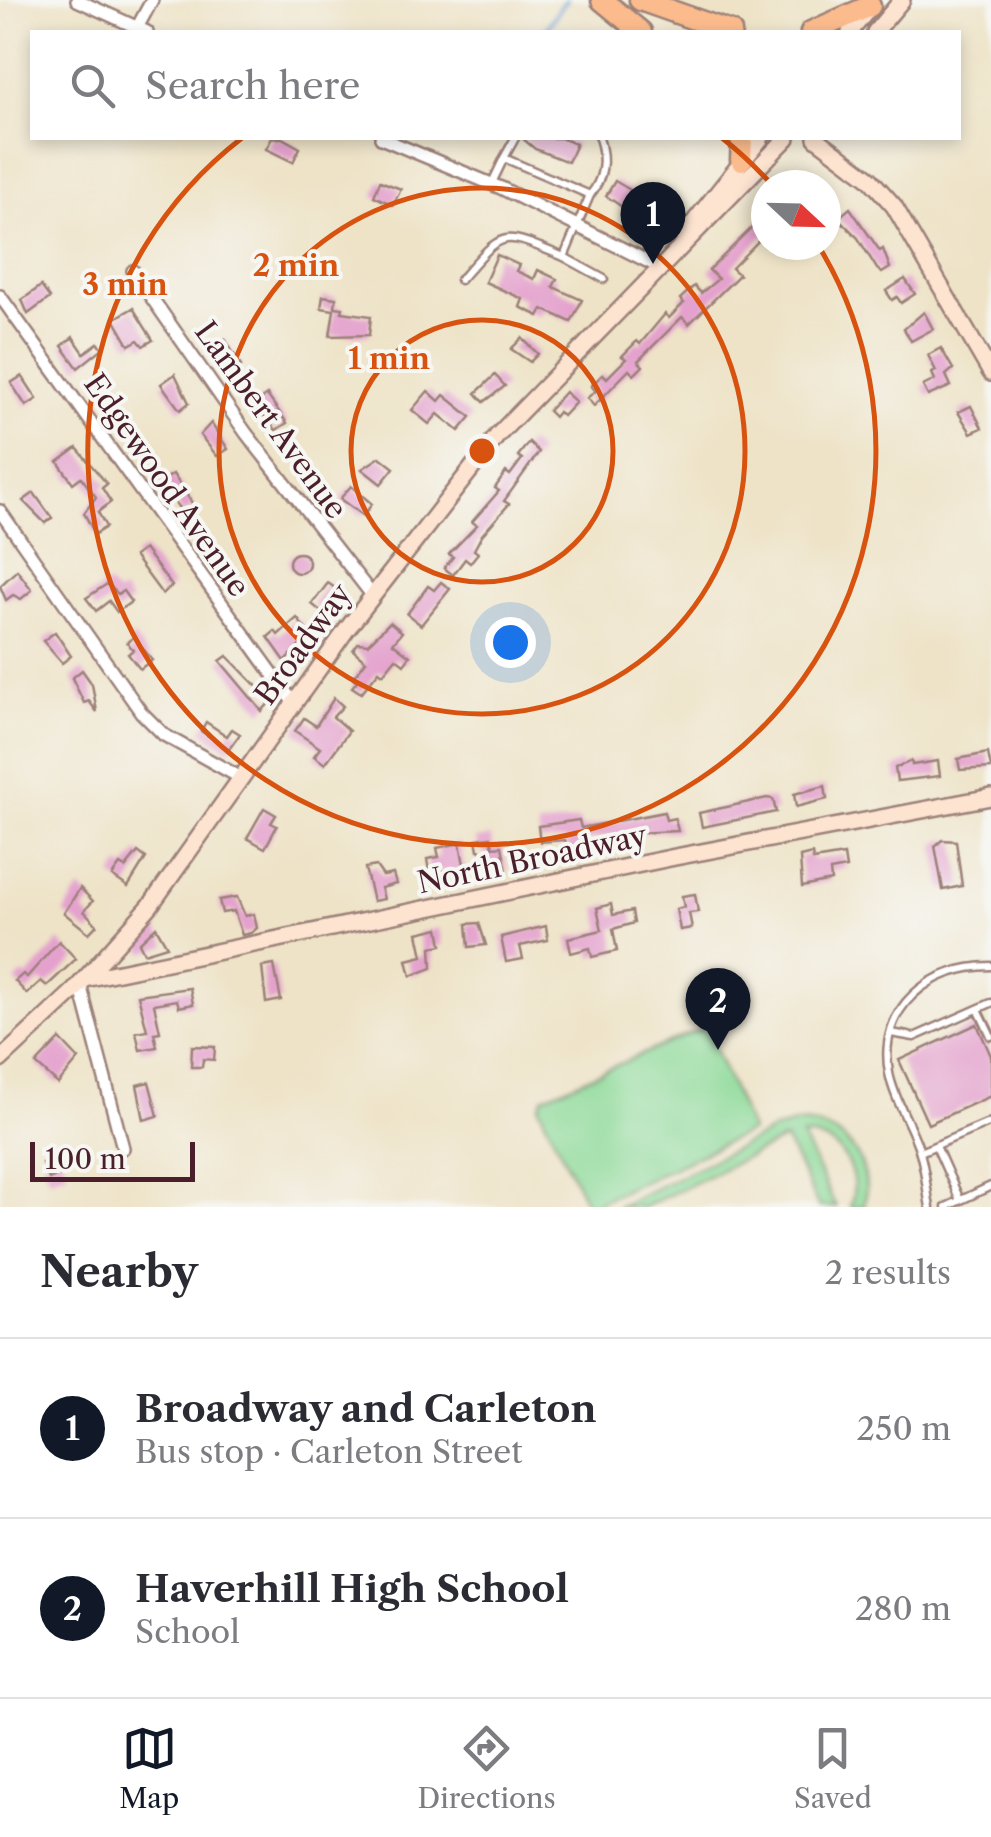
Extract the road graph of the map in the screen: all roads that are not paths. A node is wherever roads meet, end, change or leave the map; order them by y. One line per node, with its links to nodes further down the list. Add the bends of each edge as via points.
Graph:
1 (77, 0): 7 (street)
2 (152, 0): 7 (street)
3 (602, 0): 8 (highway)
4 (902, 0): 13 (main road)
5 (872, 3): 11 (highway); 12 (main road)
6 (646, 4): 9 (highway); 10 (highway)
7 (142, 30)
8 (639, 30)
9 (682, 30)
10 (725, 30)
11 (815, 30)
12 (852, 30)
13 (877, 30)
14 (386, 140): 23 (street)
15 (514, 140): 21 (lane)
16 (600, 140): 24 (lane, via 600,182)
17 (742, 140): 22 (highway)
18 (759, 140): 22 (main road, Broadway)
19 (785, 140): 27 (main road, Broadway)
20 (819, 140): 32 (main road, via 894,206)
21 (504, 158): 23 (lane); 24 (lane)
22 (741, 160): 27 (main road, Broadway)
23 (490, 185): 25 (street)
24 (590, 195): 25 (lane)
25 (580, 226): 26 (lane); 27 (street)
26 (564, 257): 29 (lane); 30 (lane, via 508,236 496,239)
27 (661, 268): 34 (main road, Broadway, via 497,436)
28 (133, 270): 34 (street, Lambert Avenue, via 246,433)
29 (604, 279)
30 (460, 280)
31 (0, 296): 35 (street, Edgewood Avenue)
32 (991, 372)
33 (0, 511): 36 (street, via 142,712 164,735)
34 (372, 595): 35 (main road, Broadway)
35 (293, 702): 36 (main road, Broadway)
36 (241, 778): 39 (main road, Broadway, via 150,906)
37 (991, 798): 39 (main road, North Broadway)
38 (991, 966): 42 (lane, via 946,972 920,986)
39 (82, 982): 44 (main road, Broadway); 47 (street)
40 (991, 1003): 41 (lane)
41 (978, 1009): 42 (lane, via 914,1036); 43 (lane)
42 (891, 1033): 48 (lane, via 889,1074)
43 (991, 1036)
44 (2, 1053)
45 (991, 1122): 46 (lane)
46 (936, 1146): 48 (lane); 50 (lane)
47 (123, 1148)
48 (920, 1152): 51 (lane)
49 (991, 1186): 50 (lane)
50 (960, 1200): 52 (lane)
51 (930, 1207)
52 (946, 1207)

